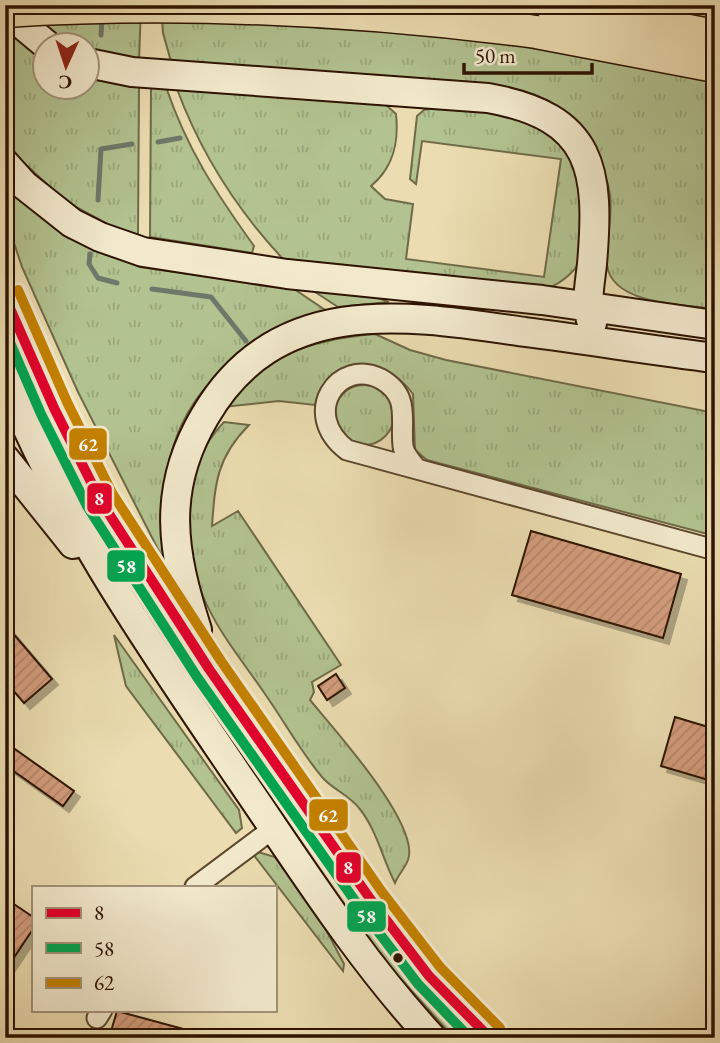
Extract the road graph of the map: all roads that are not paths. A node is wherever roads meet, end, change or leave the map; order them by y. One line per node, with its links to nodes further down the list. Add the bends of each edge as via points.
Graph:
1 (9, 5): 5 (main road)
2 (551, 5): 6 (highway)
3 (596, 5): 6 (main road)
4 (5, 11): 8 (highway, bridge, via 195,6 367,13 536,32)
5 (32, 33)
6 (700, 33)
7 (102, 66): 10 (main road, via 132,72 474,97 526,107 562,127 586,157 596,198)
8 (715, 66)
9 (5, 164): 12 (main road, via 72,223 143,252 287,274)
10 (592, 263): 12 (main road, via 576,290); 13 (main road); 14 (main road, via 606,292)
11 (5, 296): 24 (main road, via 100,500)
12 (542, 300): 13 (main road)
13 (588, 306): 14 (main road); 16 (main road, via 575,327); 17 (main road, via 597,330)
14 (635, 313): 15 (main road)
15 (715, 324)
16 (541, 334): 17 (main road); 24 (main road, via 404,317 352,319 288,339 234,377 196,430 184,460 174,514 184,594)
17 (630, 347): 18 (main road)
18 (715, 358)
19 (5, 376): 23 (main road, via 53,480)
20 (5, 459): 23 (main road)
21 (417, 469): 21 (street, via 403,449 404,408 395,391 380,379 361,374 331,390 324,407 333,439 347,450); 22 (street)
22 (715, 550)
23 (131, 617): 25 (main road)
24 (209, 669): 28 (main road, via 370,900 429,975)
25 (274, 828): 26 (street); 27 (main road, via 376,974)
26 (196, 886)
27 (432, 1038)
28 (490, 1038)

